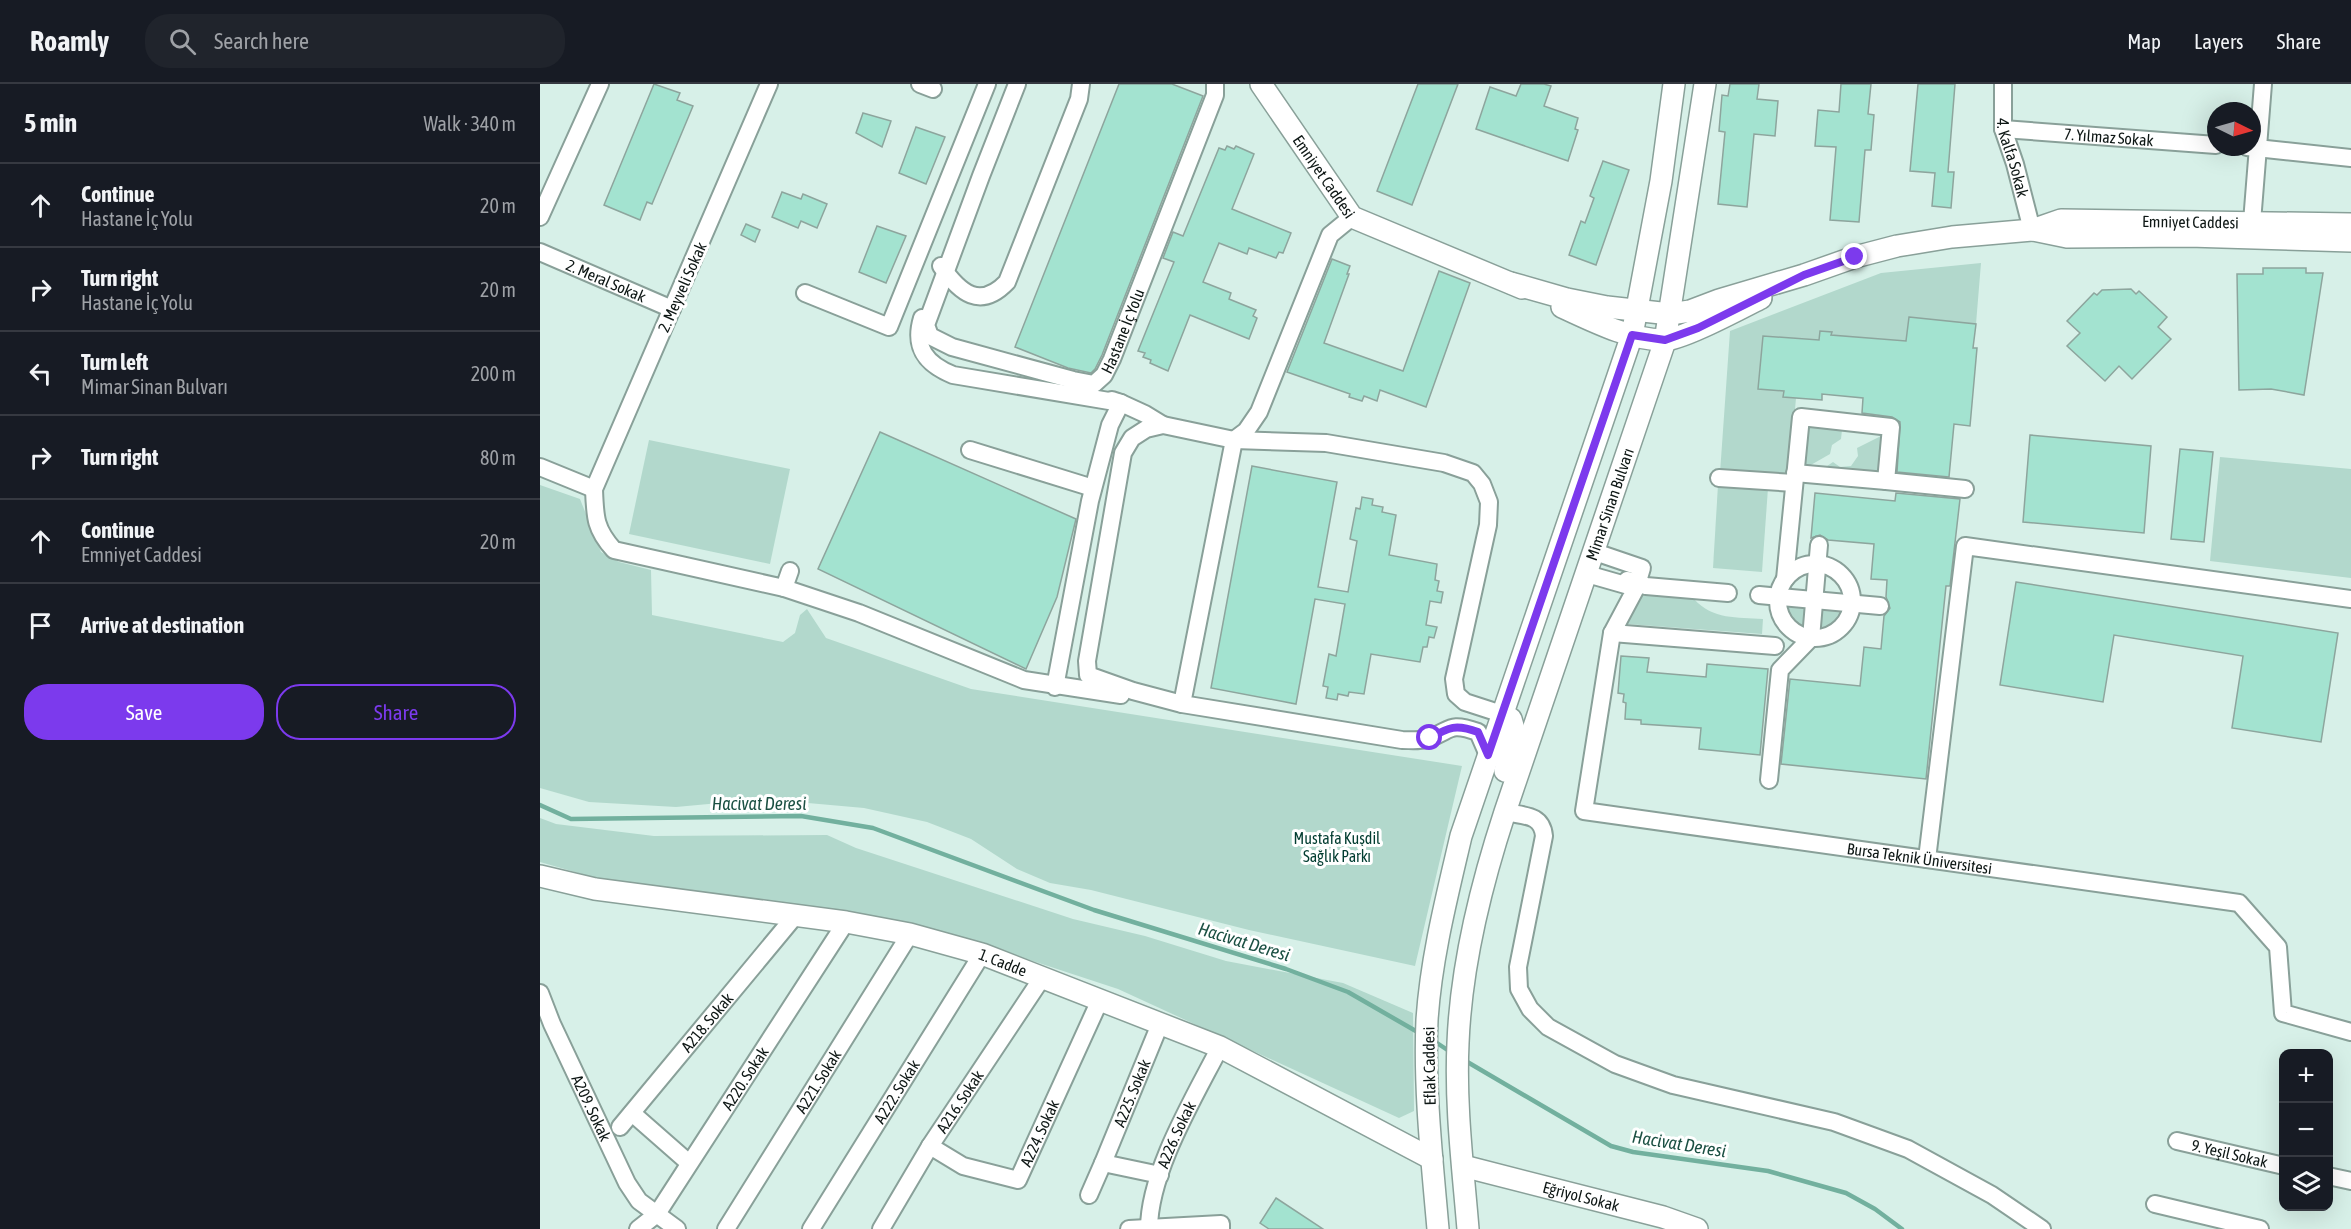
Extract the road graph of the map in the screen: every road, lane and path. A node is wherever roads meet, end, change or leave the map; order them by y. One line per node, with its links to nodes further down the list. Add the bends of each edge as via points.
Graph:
1 (600, 84): 23 (street)
2 (769, 84): 36 (street, 2. Meyveli Sokak)
3 (987, 84): 15 (street)
4 (1010, 84): 18 (street)
5 (1017, 84): 18 (street)
6 (1081, 84): 30 (street, via 1079,99 1007,282 996,294 974,296 954,283)
7 (1215, 84): 39 (street, Hastane İç Yolu, via 1215,95 1112,359 1094,384 952,347 930,336)
8 (1261, 84): 24 (main road, Emniyet Caddesi)
9 (1674, 84): 37 (main road, Mimar Sinan Bulvarı)
10 (1705, 84): 31 (main road, Mimar Sinan Bulvarı)
11 (2003, 84): 14 (street, 4. Kalfa Sokak)
12 (2263, 84): 13 (street)
13 (2260, 102)
14 (2003, 129): 16 (street, 7. Yılmaz Sokak); 27 (street, 4. Kalfa Sokak)
15 (964, 140): 18 (street); 21 (street)
16 (2207, 144)
17 (2261, 148): 20 (street)
18 (987, 149): 22 (street)
19 (2251, 156): 25 (street)
20 (2351, 158)
21 (955, 165): 22 (street); 34 (street, via 889,327)
22 (977, 174): 30 (street)
23 (540, 217)
24 (1352, 217): 33 (main road, Emniyet Caddesi); 44 (street, via 1330,235 1259,412)
25 (2252, 222): 26 (main road, Emniyet Caddesi); 27 (main road, Emniyet Caddesi, via 2061,220)
26 (2351, 224)
27 (2032, 230): 28 (main road, Emniyet Caddesi, via 2067,237); 32 (main road, Emniyet Caddesi, via 1897,246)
28 (2351, 241)
29 (540, 252): 36 (street, 2. Meral Sokak)
30 (943, 269): 39 (street); 42 (street, via 920,325 919,340 926,358 936,368 953,375)
31 (1677, 270): 35 (main road, via 1684,296); 38 (main road, Mimar Sinan Bulvarı)
32 (1804, 275): 35 (main road); 41 (main road, via 1698,328)
33 (1511, 283): 37 (main road, via 1567,299); 40 (main road, via 1598,324)
34 (805, 293)
35 (1719, 300): 38 (main road)
36 (672, 309): 51 (street, 2. Meyveli Sokak)
37 (1637, 311): 38 (main road); 40 (main road, Mimar Sinan Bulvarı)
38 (1670, 314): 41 (main road, Mimar Sinan Bulvarı)
39 (926, 325): 42 (street, via 932,354 940,359 1102,395)
40 (1632, 335): 41 (main road); 73 (main road, Mimar Sinan Bulvarı)
41 (1665, 340): 55 (main road, Mimar Sinan Bulvarı)
42 (1121, 403): 43 (street); 50 (street, via 1110,425)
43 (1163, 425): 44 (street); 72 (street, via 1139,433 1123,453 1087,661 1088,675)
44 (1234, 440): 70 (street); 73 (street, via 1326,442 1444,463 1473,472 1489,502 1488,525 1454,679 1456,694 1466,702)
45 (970, 450): 50 (street)
46 (540, 467): 51 (street)
47 (1719, 478): 48 (street)
48 (1795, 478): 49 (street); 49 (street, via 1801,417 1891,427); 57 (street)
49 (1886, 481): 52 (street)
50 (1093, 488): 71 (street)
51 (594, 489): 59 (street, via 595,518 602,536 614,550)
52 (1965, 489)
53 (1820, 545): 54 (street)
54 (1818, 564): 57 (street, via 1794,569); 64 (street); 65 (street, via 1834,568 1846,578)
55 (1591, 565): 58 (street); 58 (street, via 1642,568); 77 (main road, Mimar Sinan Bulvarı)
56 (790, 571): 59 (street)
57 (1785, 579): 62 (street)
58 (1636, 586): 60 (street); 67 (street, Bursa Teknik Üniversitesi)
59 (784, 588): 71 (street, via 859,613 1024,680)
60 (1728, 593)
61 (1759, 596): 62 (street)
62 (1778, 597): 64 (street); 68 (street, via 1786,625 1798,635)
63 (2351, 599): 79 (street, via 1965,546)
64 (1815, 600): 65 (street); 68 (street)
65 (1853, 603): 66 (street); 68 (street, via 1845,625 1833,635)
66 (1880, 606)
67 (1612, 633): 69 (street); 79 (street, Bursa Teknik Üniversitesi, via 1584,812)
68 (1811, 638): 76 (street, via 1780,670)
69 (1775, 646)
70 (1186, 682): 72 (street); 74 (street, via 1196,698)
71 (1055, 687): 72 (street)
72 (1175, 703): 74 (street, via 1402,740 1419,741)
73 (1502, 714): 75 (main road, Mimar Sinan Bulvarı); 78 (main road, via 1511,719 1515,733 1487,826)
74 (1435, 735): 75 (street, via 1452,727 1478,732)
75 (1488, 755): 81 (main road, Mimar Sinan Bulvarı, via 1461,836)
76 (1769, 780)
77 (1505, 812): 78 (main road, Mimar Sinan Bulvarı); 119 (street, via 1537,819 1543,826 1518,967 1519,989 1530,1009 1548,1028 1615,1064 1673,1085 1834,1122 1908,1149 1992,1194)
78 (1491, 855): 82 (main road, Mimar Sinan Bulvarı)
79 (1927, 859): 91 (street, Bursa Teknik Üniversitesi, via 2239,903 2278,946 2283,1013)
80 (540, 876): 83 (main road, 1. Cadde, via 595,889)
81 (1445, 905): 97 (main road, Eflak Caddesi, via 1427,1020)
82 (1477, 914): 98 (main road, Eflak Caddesi, via 1458,1043)
83 (795, 916): 84 (main road, 1. Cadde); 93 (street, A218. Sokak)
84 (846, 922): 85 (main road, 1. Cadde); 99 (street, A220. Sokak)
85 (910, 934): 86 (main road, 1. Cadde); 112 (street, A221. Sokak)
86 (982, 954): 87 (main road, 1. Cadde); 113 (street, A222. Sokak)
87 (1042, 978): 89 (main road, 1. Cadde); 96 (street, A216. Sokak)
88 (540, 993): 107 (street, A209. Sokak, via 627,1183 639,1200)
89 (1100, 1000): 90 (main road, 1. Cadde); 96 (street, A224. Sokak, via 1018,1180 963,1166)
90 (1160, 1024): 92 (main road, 1. Cadde); 100 (street, A225. Sokak)
91 (2351, 1032)
92 (1220, 1047): 97 (main road, 1. Cadde); 102 (street, A226. Sokak, via 1174,1135)
93 (632, 1113): 94 (street, A218. Sokak); 99 (street)
94 (620, 1127)
95 (2177, 1141): 101 (street, 9. Yeşil Sokak)
96 (930, 1146): 114 (street, A216. Sokak)
97 (1432, 1149): 116 (main road, Eflak Caddesi)
98 (1463, 1157): 117 (main road, Eflak Caddesi); 118 (main road, Eğriyol Sokak)
99 (689, 1163): 107 (street, A220. Sokak)
100 (1103, 1163): 102 (street); 105 (street, A225. Sokak)
101 (2279, 1165)
102 (1160, 1175): 109 (street, A226. Sokak, via 1149,1206)
103 (2333, 1177): 104 (street)
104 (2351, 1181)
105 (1089, 1195)
106 (2155, 1204): 120 (street)
107 (657, 1214): 110 (street, A220. Sokak); 111 (street, A209. Sokak)
108 (1221, 1226): 109 (street)
109 (1148, 1228): 115 (street)
110 (638, 1229)
111 (677, 1229)
112 (726, 1229)
113 (811, 1229)
114 (881, 1229)
115 (1129, 1229)
116 (1438, 1229)
117 (1468, 1229)
118 (1697, 1229)
119 (2042, 1229)
120 (2260, 1229)

